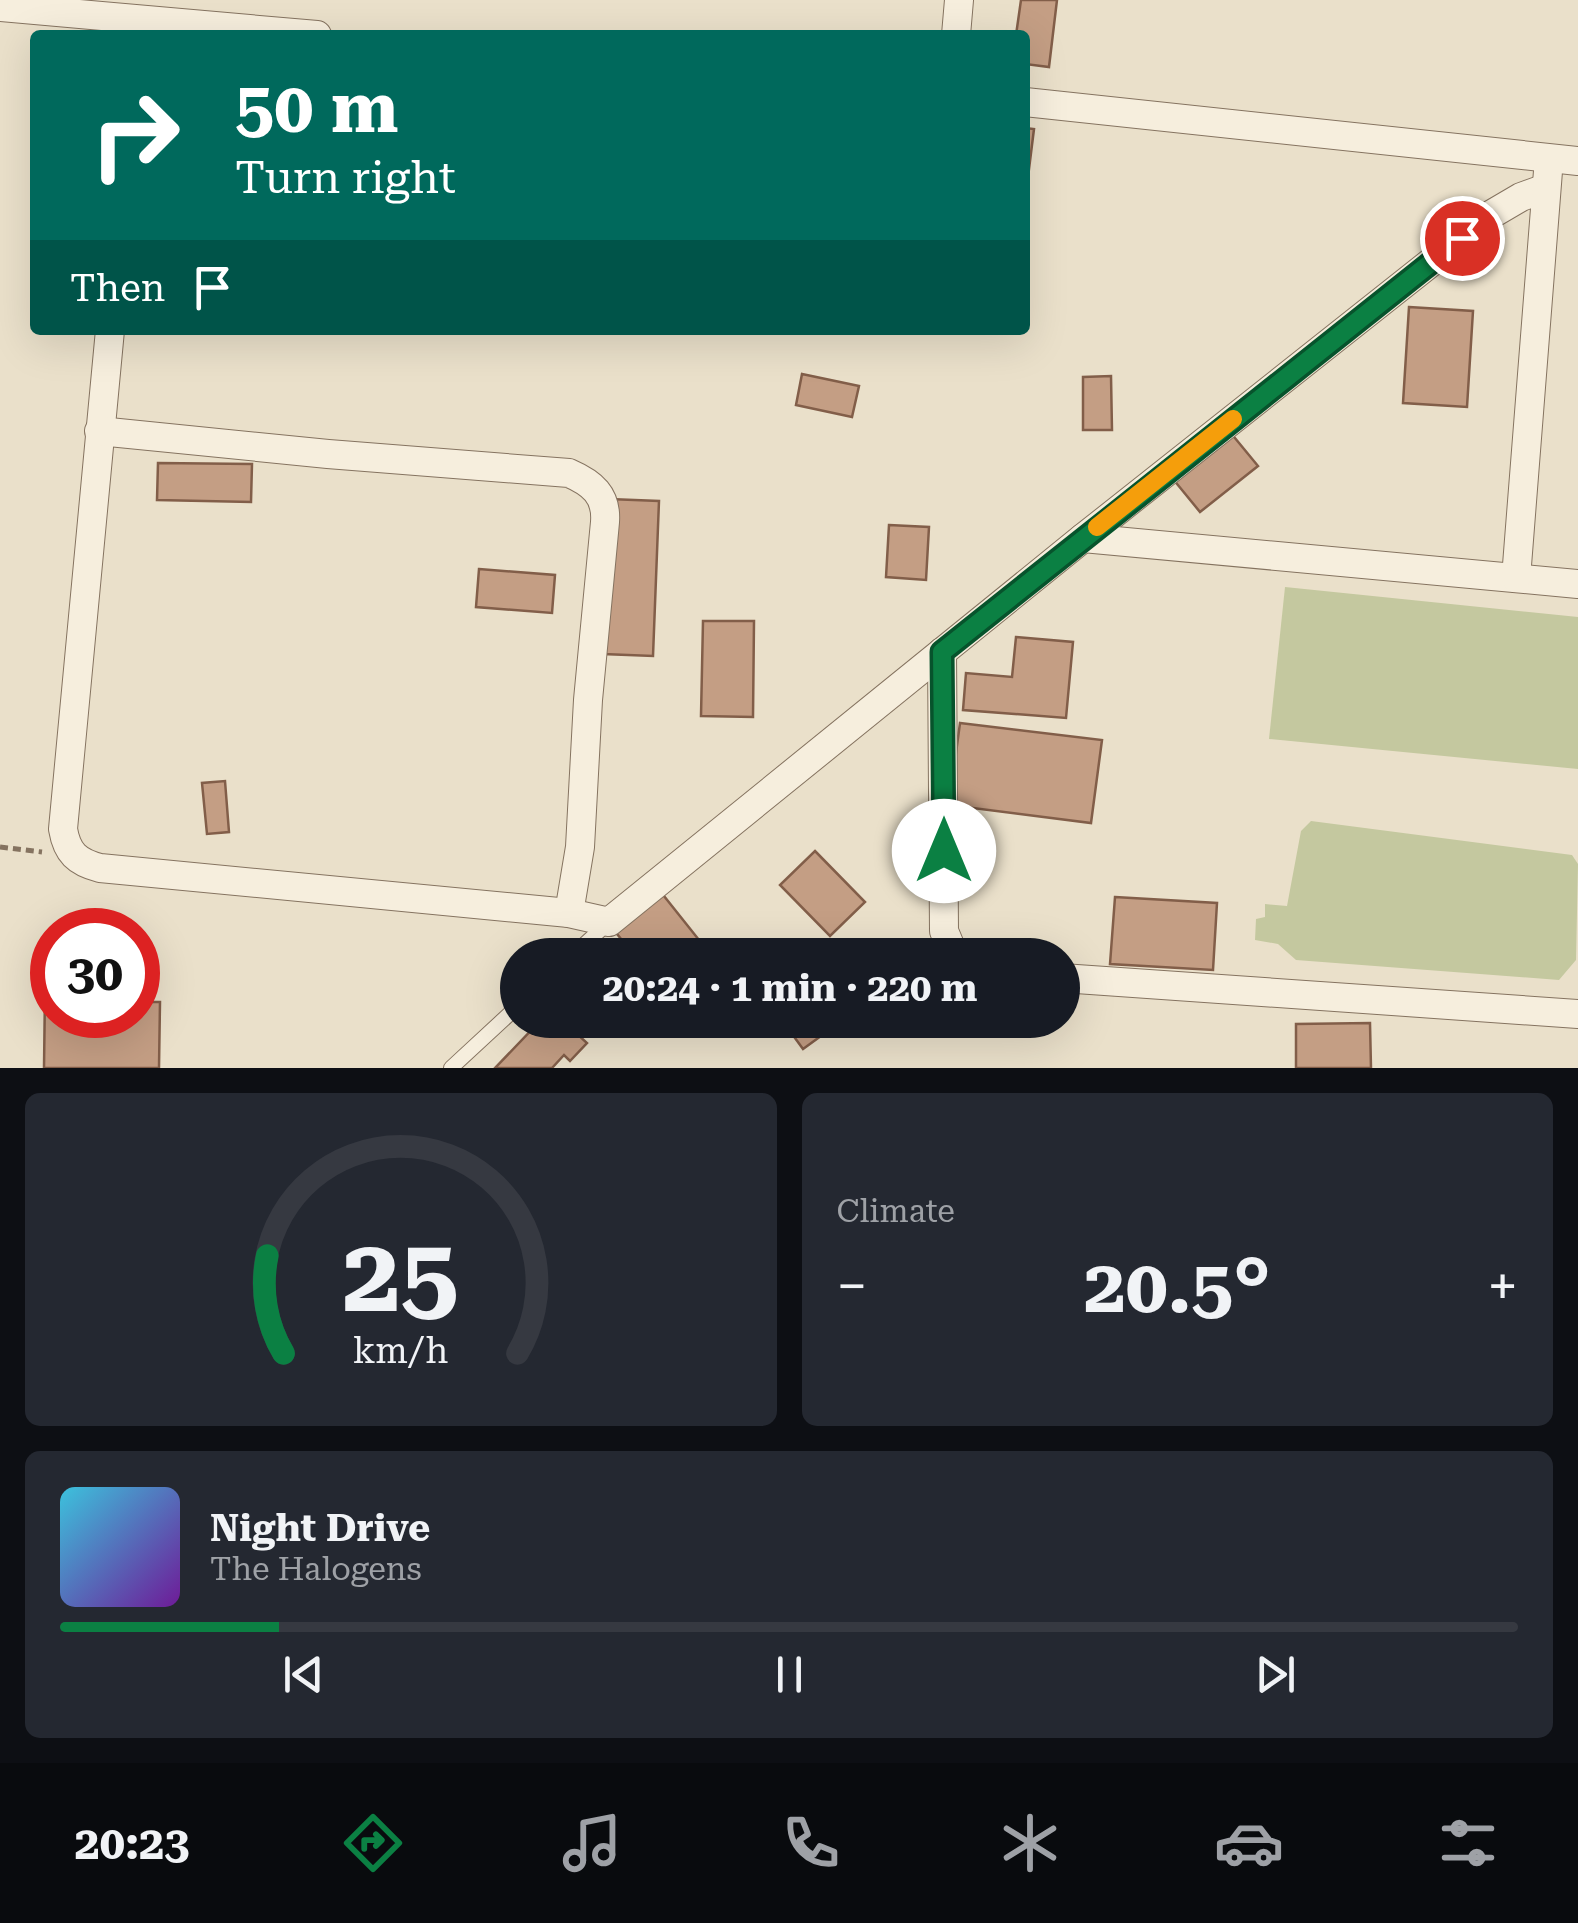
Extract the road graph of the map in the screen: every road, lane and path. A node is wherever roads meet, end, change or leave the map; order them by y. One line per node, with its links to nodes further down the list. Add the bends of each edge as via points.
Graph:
1 (959, 0): 5 (street)
2 (0, 7): 3 (street)
3 (142, 27): 4 (street)
4 (208, 30)
5 (956, 30)
6 (1030, 103): 7 (street)
7 (1549, 158): 8 (street); 9 (street)
8 (1578, 160)
9 (1546, 188): 12 (street, via 1492,214); 13 (street)
10 (110, 335): 11 (street)
11 (100, 431): 17 (street, via 63,829); 18 (street, via 568,473 599,492 605,522 580,848)
12 (1083, 538): 13 (street); 15 (street)
13 (1516, 578): 14 (street)
14 (1578, 584)
15 (942, 652): 19 (street); 21 (street)
16 (0, 847): 17 (path)
17 (73, 856): 18 (street, via 100,868)
18 (568, 912): 19 (street)
19 (608, 922): 20 (lane)
20 (591, 938)
21 (947, 938)
22 (1080, 979): 23 (street)
23 (1578, 1014)
24 (500, 1023): 25 (lane)
25 (451, 1068)

